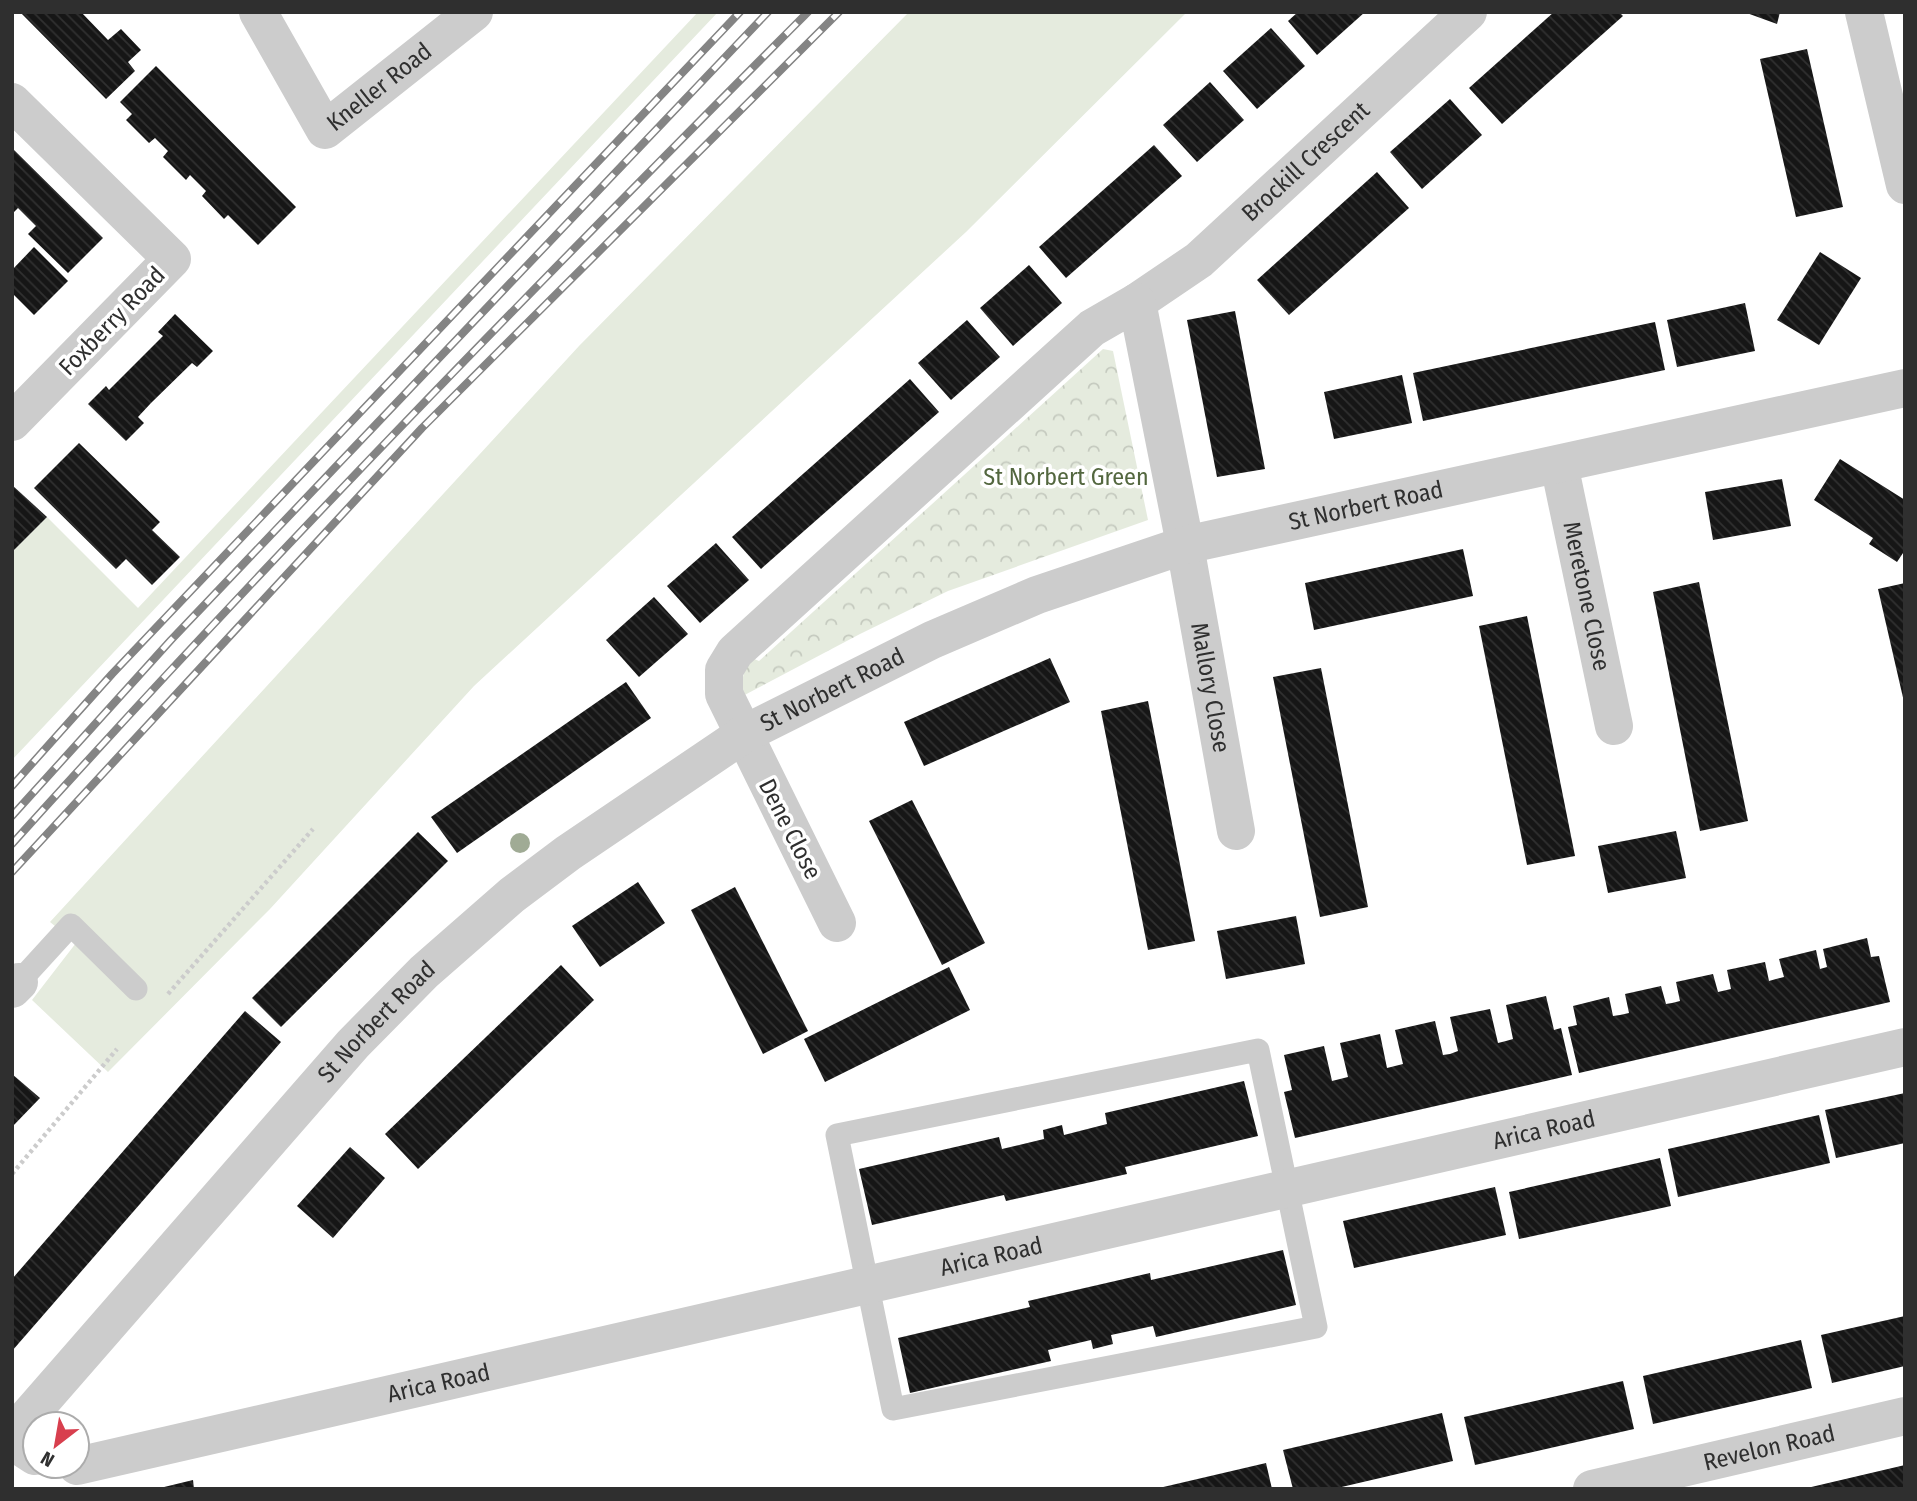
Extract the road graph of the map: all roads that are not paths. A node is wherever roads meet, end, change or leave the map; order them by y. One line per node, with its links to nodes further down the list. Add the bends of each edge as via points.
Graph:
1 (258, 12): 2 (street, Kneller Road, via 325,130)
2 (474, 12)
3 (1468, 12): 7 (street, Brockill Crescent, via 1199,260)
4 (1864, 12): 6 (street)
5 (12, 102): 9 (street, Foxberry Road, via 172,259)
6 (1905, 185)
7 (1137, 302): 11 (street); 13 (street, via 1092,328 735,652 724,670 724,694)
8 (1905, 388): 10 (street, St Norbert Road)
9 (12, 422)
10 (1559, 464): 11 (street, St Norbert Road); 12 (street, Meretone Close)
11 (1185, 545): 13 (street, St Norbert Road, via 1037,595 932,640); 14 (street, Mallory Close)
12 (1614, 726)
13 (744, 734): 15 (street, Dene Close); 22 (street, St Norbert Road, via 568,853 424,972 344,1054)
14 (1236, 831)
15 (837, 923)
16 (15, 986): 17 (lane, via 71,925)
17 (136, 989)
18 (1905, 1047): 19 (street, Arica Road)
19 (1286, 1190): 20 (street, Arica Road); 20 (lane, via 1317,1327 893,1409); 20 (lane, via 1258,1050 837,1135)
20 (868, 1285): 23 (street, Arica Road)
21 (1905, 1416): 24 (street, Revelon Road)
22 (12, 1438)
23 (91, 1462)
24 (1687, 1477): 25 (street, Revelon Road)
25 (1592, 1489)

